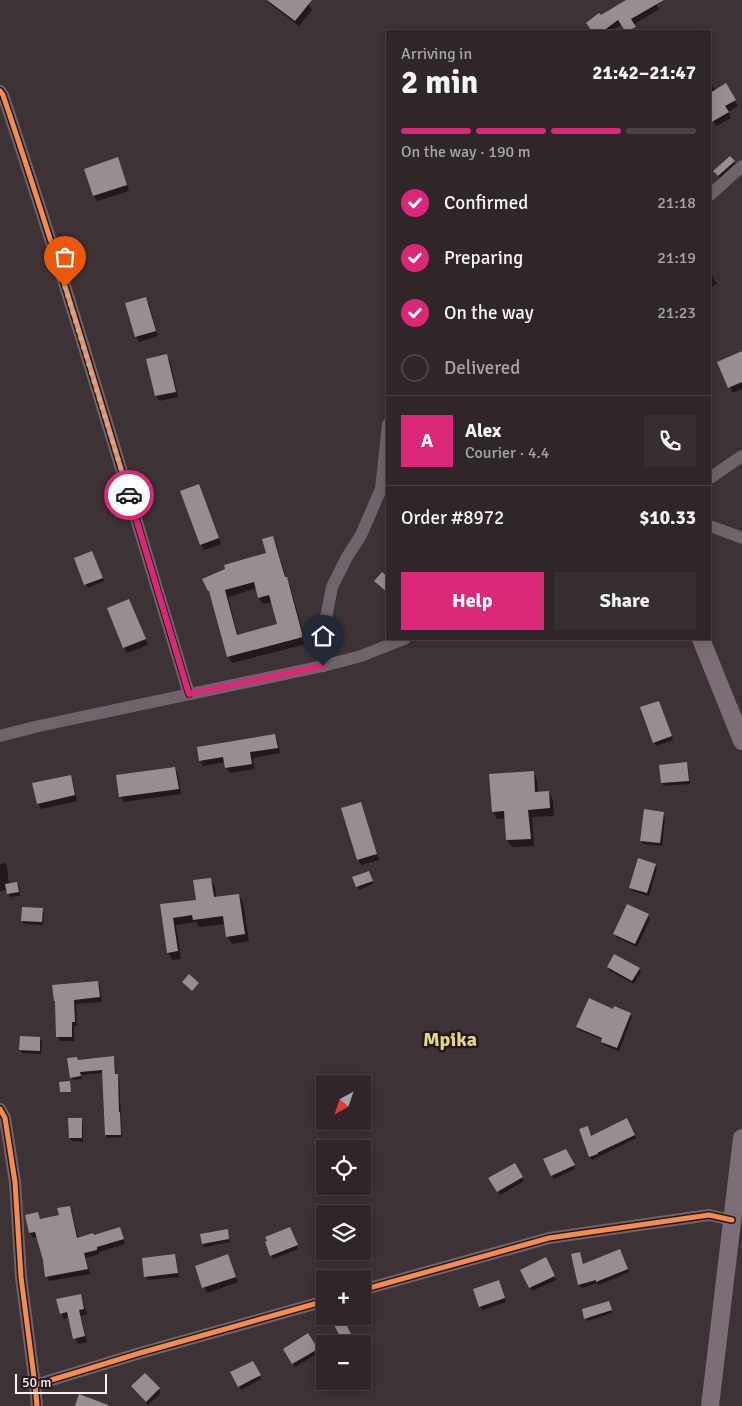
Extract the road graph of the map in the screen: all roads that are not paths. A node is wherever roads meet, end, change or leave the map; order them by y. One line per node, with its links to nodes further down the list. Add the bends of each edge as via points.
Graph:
1 (0, 91): 12 (street, via 79,331)
2 (742, 166): 3 (street)
3 (711, 194)
4 (386, 443): 11 (street, via 381,489 361,535 332,587 324,628)
5 (742, 456): 6 (street)
6 (711, 477)
7 (711, 527): 8 (street)
8 (742, 538)
9 (401, 640): 11 (street)
10 (702, 640): 14 (main road)
11 (323, 666): 12 (street)
12 (189, 694): 13 (street)
13 (0, 736)
14 (742, 741)
15 (0, 1108): 20 (street, via 5,1118 14,1182 21,1277)
16 (742, 1138): 17 (main road)
17 (732, 1220): 18 (street, via 708,1215 549,1238); 22 (main road)
18 (371, 1287)
19 (316, 1304): 20 (street)
20 (36, 1385): 21 (street)
21 (37, 1406)
22 (710, 1406)

